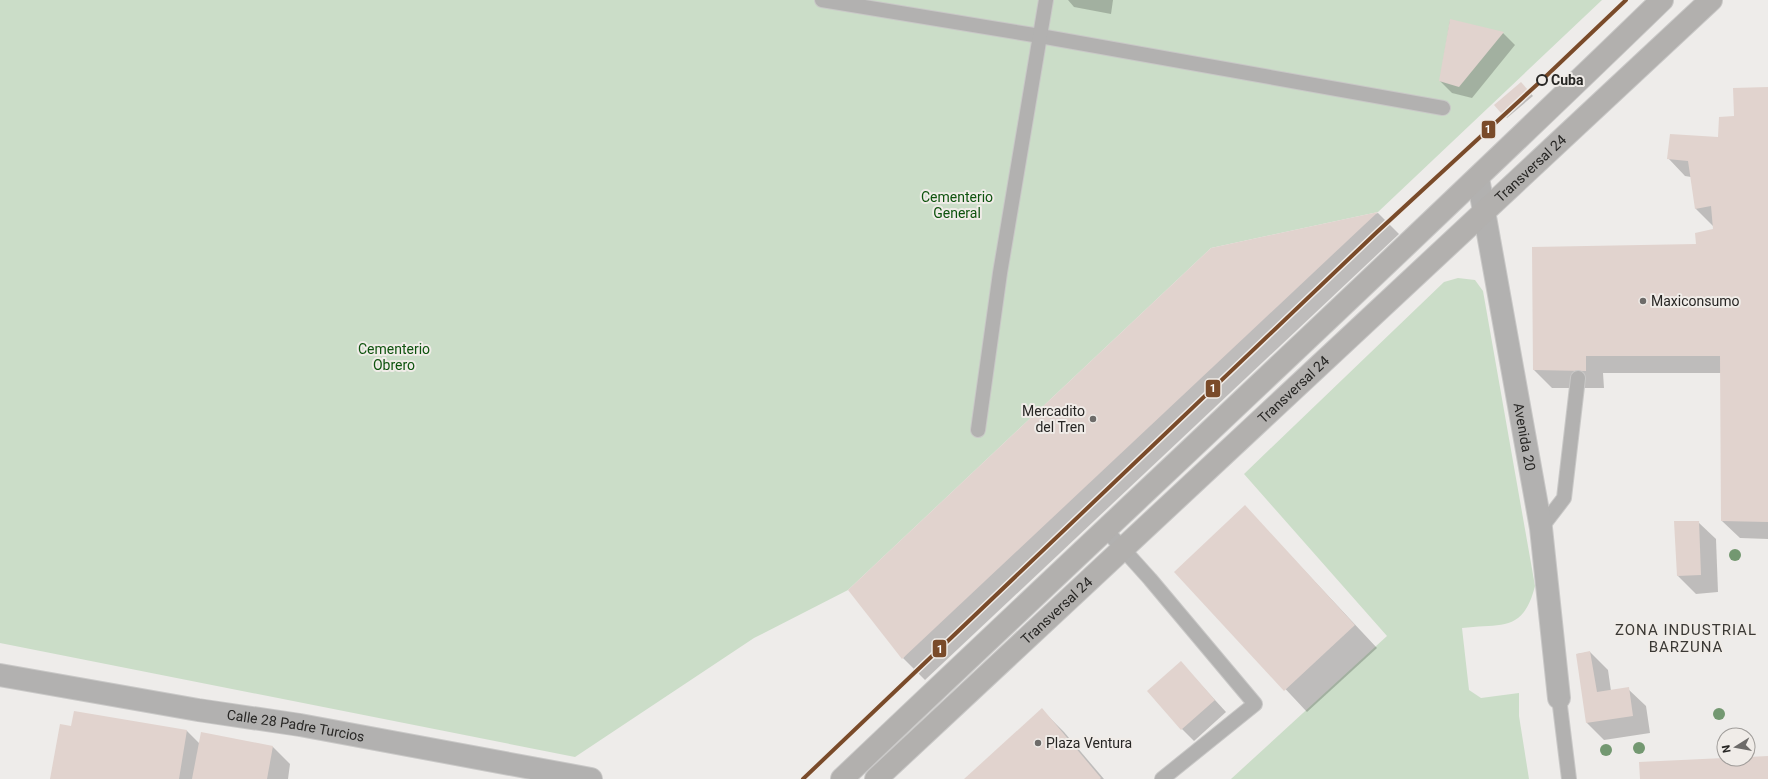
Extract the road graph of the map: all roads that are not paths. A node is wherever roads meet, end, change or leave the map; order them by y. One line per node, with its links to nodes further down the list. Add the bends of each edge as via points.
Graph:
1 (822, 0): 5 (lane)
2 (1046, 0): 5 (lane)
3 (1662, 0): 7 (main road, Transversal 24)
4 (1711, 0): 8 (main road, Transversal 24)
5 (1040, 36): 6 (lane); 10 (lane, via 1000,273)
6 (1443, 108)
7 (1478, 178): 8 (street, Avenida 20); 12 (main road, Transversal 24)
8 (1483, 212): 11 (street, Avenida 20); 13 (main road, Transversal 24)
9 (1578, 378): 11 (lane, via 1564,498)
10 (978, 430)
11 (1541, 528): 15 (street, Avenida 20)
12 (1105, 529): 13 (lane); 17 (main road, Transversal 24)
13 (1123, 548): 18 (main road, Transversal 24); 19 (lane, via 1255,704)
14 (0, 674): 16 (street, Calle 28 Padre Turcios, via 198,710 300,725)
15 (1559, 698): 20 (lane)
16 (591, 779)
17 (842, 779)
18 (876, 779)
19 (1162, 779)
20 (1569, 779)

